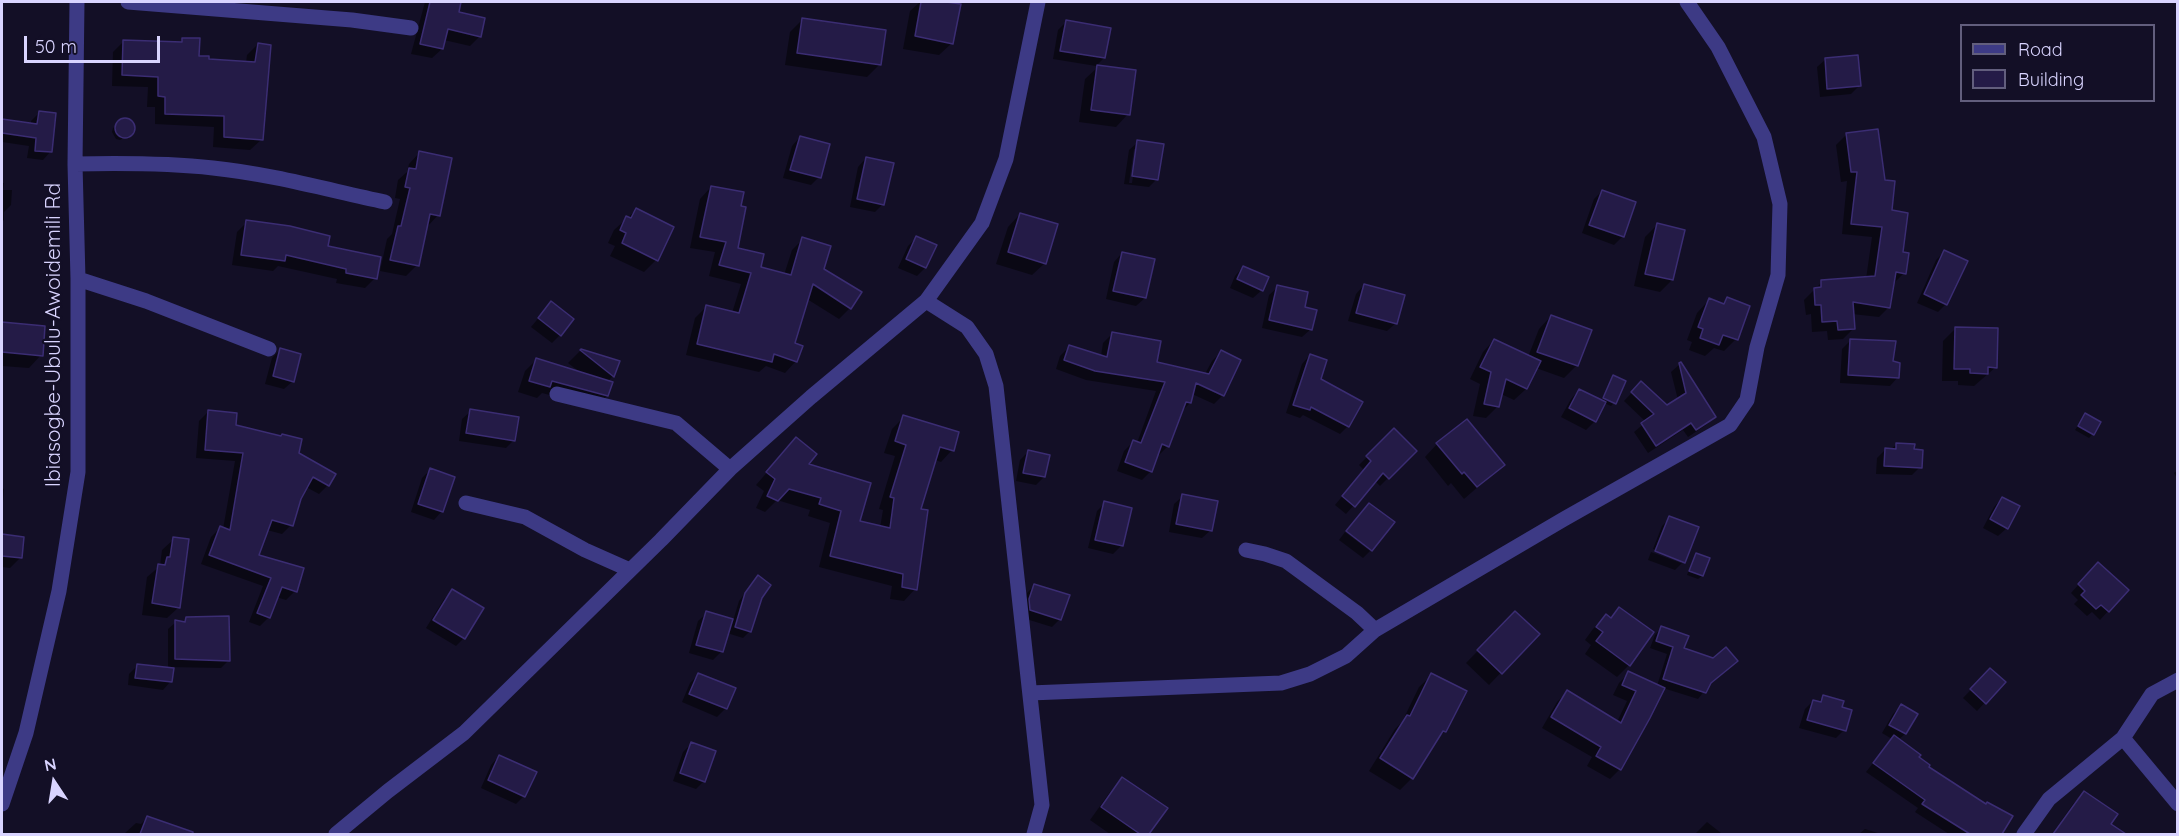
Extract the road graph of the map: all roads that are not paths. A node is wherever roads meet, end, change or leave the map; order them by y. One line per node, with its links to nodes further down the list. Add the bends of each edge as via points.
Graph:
1 (77, 2): 6 (street, Ibiasogbe-Ubulu-Awoidemili Rd)
2 (128, 2): 5 (street)
3 (1038, 2): 9 (street, via 1006,159 982,223)
4 (1687, 2): 16 (street, via 1718,47 1764,136 1780,204 1778,275 1757,347 1747,400 1730,425)
5 (411, 28)
6 (75, 164): 7 (street, via 146,163 213,168); 8 (street, Ibiasogbe-Ubulu-Awoidemili Rd)
7 (385, 202)
8 (78, 279): 10 (street); 20 (street, Ibiasogbe-Ubulu-Awoidemili Rd, via 78,472 59,591 26,733)
9 (926, 302): 12 (street); 18 (street, via 967,327 986,354 996,386)
10 (269, 349)
11 (557, 394): 12 (street, via 676,423)
12 (730, 469): 15 (street)
13 (466, 503): 15 (street, via 525,517)
14 (1246, 550): 16 (street, via 1286,561)
15 (630, 570): 22 (street, via 464,733)
16 (1375, 630): 18 (street, via 1346,656 1281,683)
17 (2178, 680): 19 (street, via 2152,694)
18 (1030, 693): 23 (street, via 1042,805)
19 (2123, 738): 21 (street); 24 (street, via 2049,799)
20 (2, 804)
21 (2178, 804)
22 (336, 834)
23 (1034, 834)
24 (2024, 834)

